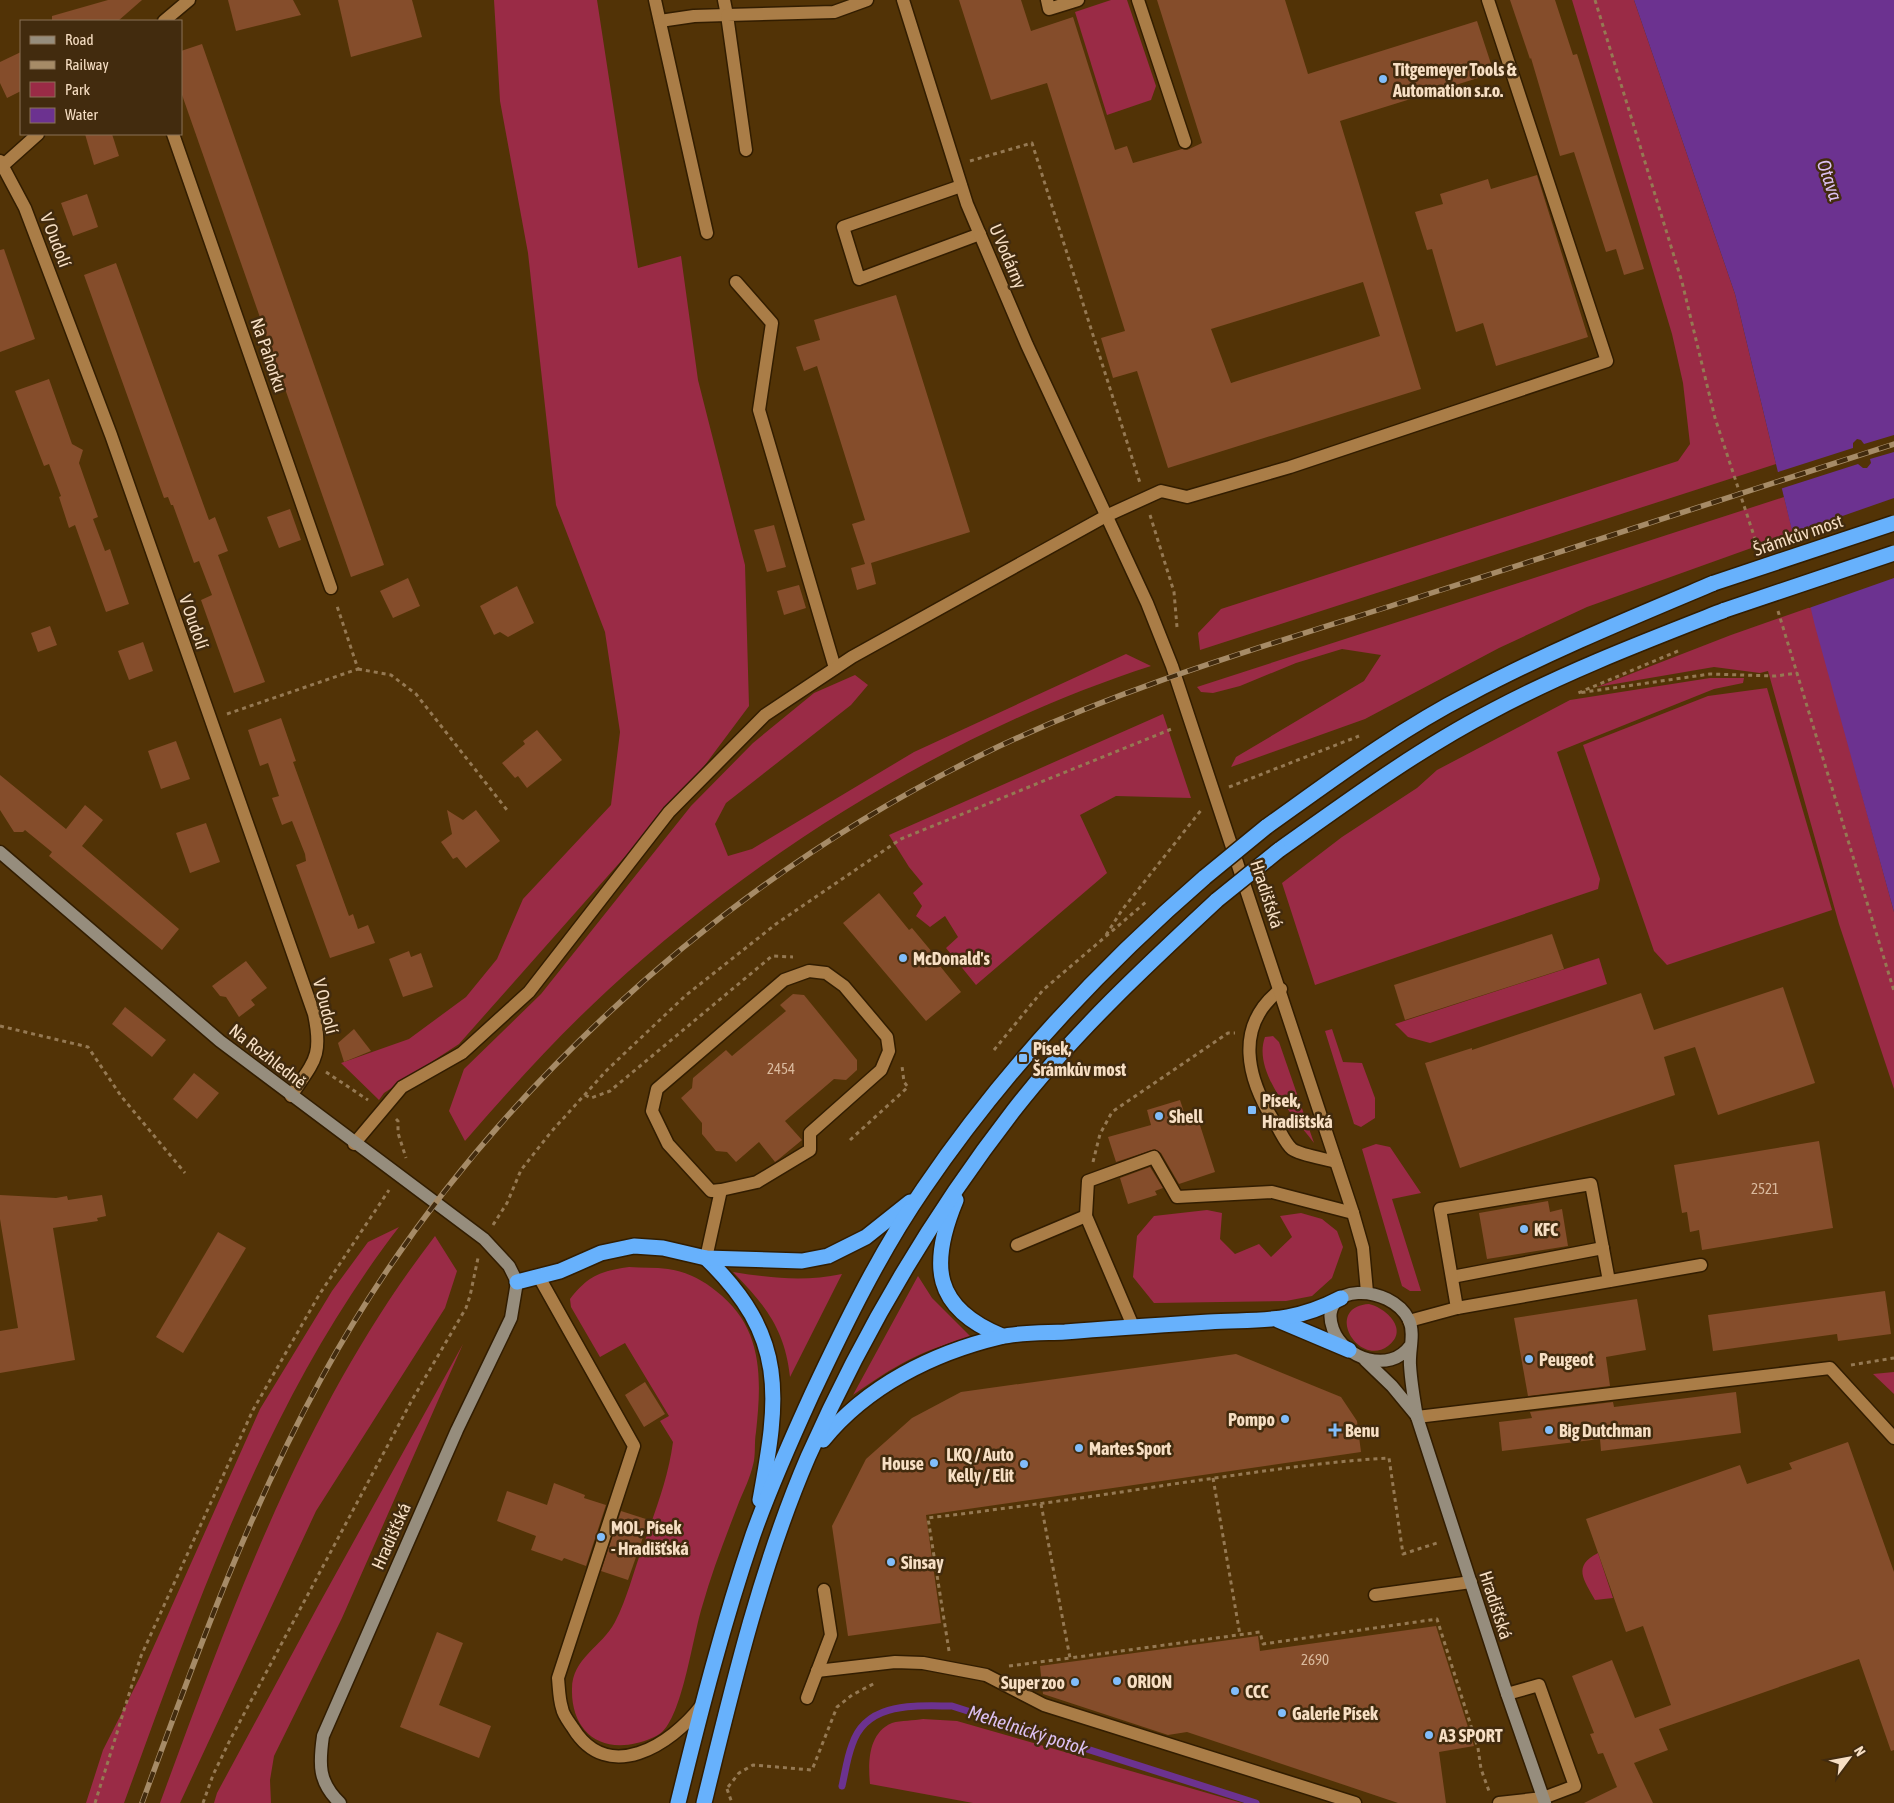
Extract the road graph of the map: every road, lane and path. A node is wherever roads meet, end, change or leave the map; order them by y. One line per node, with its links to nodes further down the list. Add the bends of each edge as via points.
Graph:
1 (188, 0): 12 (street)
2 (655, 0): 13 (street)
3 (724, 0): 11 (street)
4 (867, 0): 11 (street, via 834,12)
5 (903, 0): 19 (street, U Vodárny)
6 (1047, 0): 7 (street, via 1050,9)
7 (1078, 0)
8 (1138, 0): 16 (street)
9 (1488, 0): 24 (street, via 1607,361 1290,467 1188,497 1161,491)
10 (1595, 0): 27 (path, via 1682,282 1715,418)
11 (727, 15): 13 (street); 17 (street)
12 (165, 20)
13 (660, 21): 21 (street)
14 (37, 135): 18 (street)
15 (173, 135): 29 (street, Na Pahorku)
16 (1185, 142)
17 (746, 150)
18 (1, 165): 38 (street, V Oudolí, via 26,208 111,435)
19 (955, 165): 20 (street, U Vodárny); 24 (path, via 1032,143)
20 (961, 186): 22 (street, U Vodárny); 22 (street, via 843,227 859,279)
21 (707, 233)
22 (980, 234): 25 (street, U Vodárny)
23 (736, 282): 33 (street, via 772,323 759,410)
24 (1145, 497): 25 (street); 31 (path, via 1174,592)
25 (1106, 516): 33 (street); 39 (street, Hradišťská, via 1147,603)
26 (1894, 523): 65 (highway, Šrámkův most, bridge, via 1714,584 1573,642 1468,694 1365,756 1266,827 1146,928 1099,974 996,1092)
27 (1758, 549)
28 (1894, 553): 63 (highway, bridge, via 1725,610 1606,657 1491,711 1387,773 1279,850 1217,900 1151,962 1094,1019 1014,1110)
29 (331, 588): 34 (path)
30 (1776, 606): 35 (path)
31 (1177, 631)
32 (1686, 648): 36 (path)
33 (835, 668): 56 (street, via 765,715 669,812 529,992 462,1053 402,1087)
34 (358, 669): 38 (path); 42 (path, via 392,675 416,694)
35 (1797, 673): 36 (path, via 1776,676 1710,674); 48 (path)
36 (1578, 693): 37 (path)
37 (1569, 696)
38 (209, 720): 55 (street, V Oudolí, via 314,1014 318,1050)
39 (1191, 721): 41 (street, Hradišťská); 54 (path, via 901,839 776,924 685,996)
40 (1359, 736): 41 (path)
41 (1215, 792): 45 (path); 47 (street, Hradišťská)
42 (507, 810)
43 (0, 852): 55 (street, Na Rozhledně, via 205,1029)
44 (1150, 899): 45 (path)
45 (1106, 935): 51 (path, via 1043,990)
46 (795, 958): 54 (path, via 772,956 610,1090 591,1098)
47 (1281, 989): 50 (street, via 1263,1006); 59 (street, Hradišťská)
48 (1894, 991)
49 (0, 1026): 61 (path, via 88,1047 121,1096)
50 (1251, 1032): 59 (street, via 1253,1080 1265,1107 1292,1149); 64 (path, via 1228,1033 1112,1112 1100,1134)
51 (994, 1050)
52 (327, 1063): 56 (path, via 324,1070)
53 (902, 1064): 57 (path, via 904,1082 908,1087)
54 (585, 1095): 69 (path, via 521,1170 507,1203)
55 (291, 1096): 58 (street, Na Rozhledně)
56 (383, 1110): 58 (street); 60 (path, via 398,1121 401,1144)
57 (850, 1140)
58 (354, 1144): 62 (street, Na Rozhledně)
59 (1336, 1162): 67 (street, Hradišťská)
60 (409, 1164)
61 (185, 1173)
62 (399, 1175): 69 (street, Na Rozhledně); 109 (path, via 319,1295 254,1410 141,1656)
63 (966, 1177): 84 (highway, via 945,1235 942,1283 959,1312 978,1326); 92 (highway, via 923,1239 868,1332)
64 (1088, 1181): 67 (street, via 1154,1157 1177,1197 1272,1192); 68 (street)
65 (923, 1189): 72 (highway, via 884,1224 828,1256 802,1261); 94 (highway, via 847,1319 789,1444)
66 (721, 1190): 66 (street, via 757,1182 810,1150 810,1133 881,1070 889,1051 887,1037 844,986 826,973 810,971 784,980 657,1089 652,1111 668,1144 711,1191); 72 (street)
67 (1352, 1213): 78 (street, Hradišťská, via 1364,1254)
68 (1086, 1216): 70 (street); 83 (street)
69 (484, 1239): 77 (street, Na Rozhledně, via 509,1266); 110 (path, via 466,1308 412,1400 230,1740)
70 (1017, 1245)
71 (1603, 1248): 75 (street); 75 (street, via 1591,1184 1440,1209); 76 (street)
72 (706, 1258): 74 (highway, via 663,1248 634,1246 601,1253); 94 (highway, via 731,1285 752,1317 768,1353 772,1374 772,1436)
73 (1700, 1265): 76 (street)
74 (539, 1277): 77 (highway); 105 (street, via 634,1446 558,1678 562,1709 579,1738 597,1752 619,1757 664,1743)
75 (1452, 1277): 80 (street)
76 (1609, 1281): 80 (street)
77 (517, 1282): 111 (street, Hradišťská, via 510,1318 457,1430 323,1736 321,1772 326,1789)
78 (1367, 1292): 79 (street); 82 (street, via 1393,1302)
79 (1341, 1298): 81 (highway, via 1307,1314); 86 (street, Hradišťská, via 1332,1311 1332,1325 1337,1337)
80 (1457, 1308): 82 (street)
81 (1278, 1320): 83 (highway); 86 (highway)
82 (1409, 1321): 85 (street, Hradišťská)
83 (1133, 1326): 84 (highway)
84 (1002, 1336): 92 (highway, via 936,1357 876,1390 851,1409)
85 (1410, 1346): 87 (street, Hradišťská, via 1393,1360); 90 (street, Hradišťská)
86 (1349, 1350): 87 (street, Hradišťská)
87 (1363, 1358): 90 (street, Hradišťská)
88 (1894, 1358): 89 (path)
89 (1830, 1368): 90 (street); 91 (street)
90 (1418, 1417): 96 (street, Hradišťská)
91 (1894, 1438)
92 (808, 1458): 113 (highway, via 777,1540 736,1672)
93 (1213, 1478): 95 (path, via 1358,1459 1389,1458 1403,1554); 99 (path); 100 (path, via 1041,1504)
94 (753, 1534): 105 (highway)
95 (1430, 1546)
96 (1470, 1582): 98 (street); 103 (street, Hradišťská)
97 (824, 1590): 102 (street, via 832,1635)
98 (1375, 1595)
99 (1240, 1635): 100 (path); 107 (path, via 1260,1632 1263,1644 1437,1619 1478,1748 1481,1769)
100 (1070, 1658): 101 (path)
101 (1003, 1667)
102 (817, 1671): 104 (street); 115 (street, via 895,1662 923,1663 986,1675 1044,1705)
103 (1507, 1694): 108 (street, Hradišťská); 108 (street, via 1539,1686 1576,1786)
104 (807, 1698)
105 (701, 1706): 112 (highway)
106 (727, 1789): 114 (path)
107 (1494, 1799): 108 (street)
108 (1544, 1801)
109 (95, 1803)
110 (203, 1803)
111 (340, 1803)
112 (678, 1803)
113 (704, 1803)
114 (732, 1803)
115 (1355, 1803)

